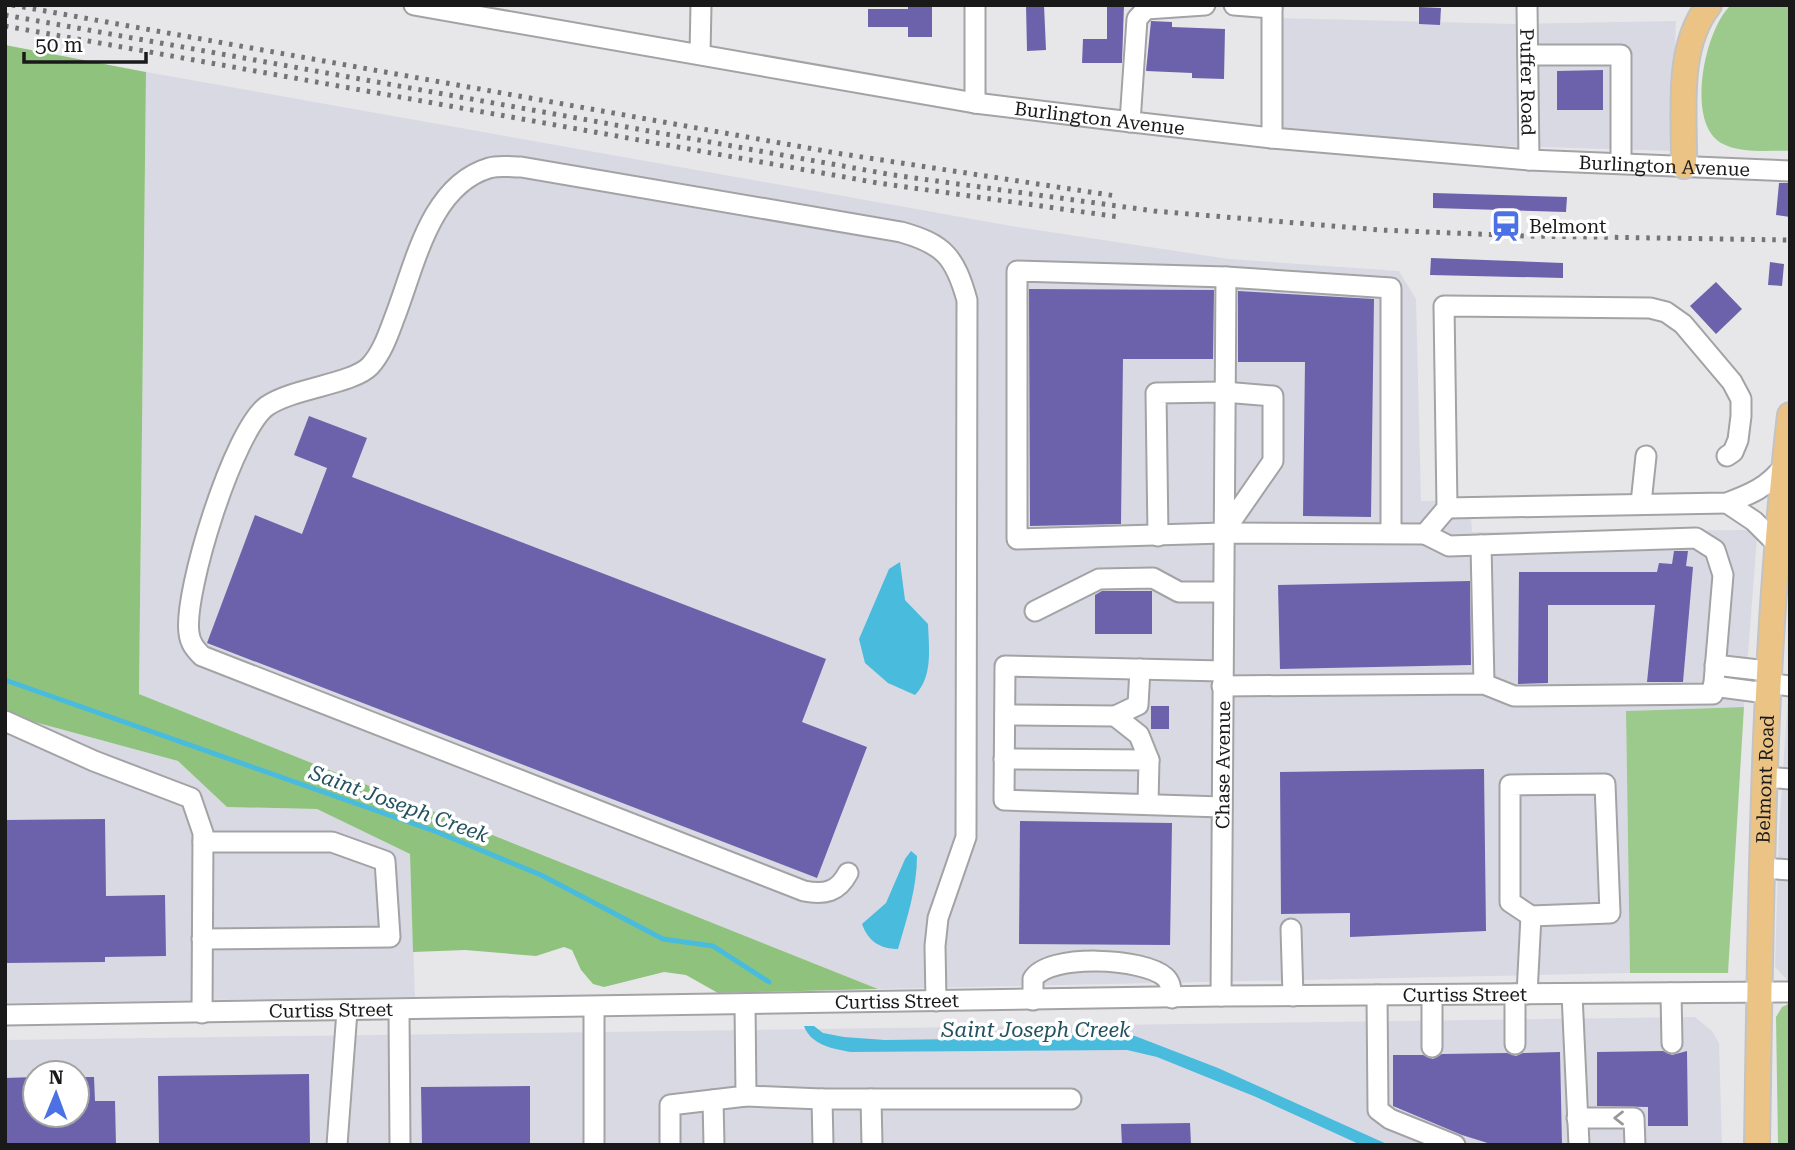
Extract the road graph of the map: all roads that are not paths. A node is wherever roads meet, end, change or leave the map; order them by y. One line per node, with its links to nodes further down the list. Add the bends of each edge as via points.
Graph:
1 (414, 5): 9 (street, Burlington Avenue)
2 (701, 5): 10 (street)
3 (975, 5): 12 (street)
4 (1205, 5): 13 (street, via 1146,9 1137,19)
5 (1234, 5): 8 (street)
6 (1527, 5): 11 (street, Puffer Road)
7 (1709, 5): 17 (main road, via 1695,28 1688,57)
8 (1272, 6): 14 (street)
9 (445, 8): 10 (street, Burlington Avenue)
10 (700, 54): 12 (street, Burlington Avenue)
11 (1528, 55): 15 (street, Puffer Road); 16 (street, via 1621,55)
12 (975, 103): 13 (street, Burlington Avenue)
13 (1130, 122): 14 (street, Burlington Avenue)
14 (1272, 138): 15 (street, Burlington Avenue)
15 (1529, 160): 16 (street, Burlington Avenue)
16 (1621, 163): 17 (street, Burlington Avenue)
17 (1684, 166): 18 (street, Burlington Avenue)
18 (1781, 170)
19 (1226, 277): 20 (street, Chase Avenue); 29 (street, via 1391,288); 31 (street, via 1017,271 1017,539)
20 (1224, 392): 28 (street, Chase Avenue); 28 (street, via 1273,396 1273,461); 31 (street, via 1156,393)
21 (1790, 415): 24 (main road, Belmont Road)
22 (1646, 456): 25 (street)
23 (1727, 456): 27 (street, via 1738,440 1741,400 1732,382 1683,324 1667,312 1650,308 1444,306)
24 (1784, 466): 26 (street, via 1761,490); 32 (main road, Belmont Road)
25 (1641, 503): 26 (street); 27 (street)
26 (1727, 503): 32 (street)
27 (1447, 508): 30 (street)
28 (1223, 533): 29 (street); 31 (street); 34 (street, Chase Avenue)
29 (1391, 534): 30 (street)
30 (1425, 534): 33 (street, via 1449,546)
31 (1158, 536)
32 (1783, 543): 39 (main road, Belmont Road)
33 (1481, 545): 36 (street, via 1696,538 1715,550 1723,575); 40 (street)
34 (1223, 592): 35 (street, via 1179,592 1153,578 1099,579); 38 (street, Chase Avenue)
35 (1035, 611)
36 (1715, 665): 39 (street); 41 (street)
37 (1140, 669): 38 (street); 42 (street, via 1005,666); 43 (street, via 1138,705)
38 (1222, 679): 40 (street); 50 (street, Chase Avenue)
39 (1772, 683): 41 (street); 47 (main road, Belmont Road)
40 (1484, 684): 41 (street, via 1514,695 1713,694)
41 (1713, 687)
42 (1005, 715): 43 (street); 45 (street)
43 (1115, 716): 46 (street, via 1139,735)
44 (5, 721): 51 (street, via 191,798)
45 (1004, 759): 46 (street); 49 (street, via 1003,800)
46 (1149, 760): 49 (street)
47 (1764, 777): 48 (street); 52 (main road, Belmont Road)
48 (1790, 779)
49 (1147, 804): 50 (street)
50 (1222, 807): 65 (street, Chase Avenue)
51 (203, 842): 57 (street); 57 (street, via 332,842 385,861 390,937)
52 (1762, 868): 53 (street); 58 (main road, Belmont Road)
53 (1790, 870)
54 (848, 873): 68 (street, via 833,890 822,894 804,891 202,656 192,645 194,579 243,435 265,407 296,391 369,368 385,343 436,209 452,189 472,175 492,166 521,167 901,232 929,240 945,253 960,276 967,300 966,836 938,918)
55 (1531, 916): 55 (street, via 1610,913 1605,784 1510,785 1510,902); 61 (street)
56 (1291, 929): 66 (street)
57 (202, 939): 74 (street)
58 (1759, 992): 59 (street, Curtiss Street); 60 (street, Curtiss Street); 95 (main road, Belmont Road)
59 (1790, 992)
60 (1671, 993): 62 (street, Curtiss Street); 76 (street)
61 (1521, 994): 62 (street, Curtiss Street); 64 (street, Curtiss Street); 77 (street)
62 (1573, 994): 84 (street)
63 (1377, 995): 64 (street, Curtiss Street); 66 (street, Curtiss Street); 92 (street, via 1378,1110)
64 (1432, 995): 78 (street)
65 (1221, 996): 66 (street, Curtiss Street); 67 (street, Curtiss Street)
66 (1293, 996)
67 (1172, 998): 69 (street, Curtiss Street); 69 (street, via 1169,981 1159,973 1101,961 1069,963 1036,974)
68 (936, 1000): 69 (street, Curtiss Street); 70 (street, Curtiss Street)
69 (1033, 1000)
70 (745, 1004): 71 (street, Curtiss Street); 79 (street)
71 (594, 1007): 72 (street, Curtiss Street); 87 (street)
72 (399, 1010): 73 (street, Curtiss Street); 86 (street)
73 (347, 1011): 74 (street, Curtiss Street); 85 (street)
74 (202, 1013): 75 (street, Curtiss Street)
75 (5, 1015)
76 (1672, 1043)
77 (1515, 1044)
78 (1432, 1047)
79 (746, 1097): 80 (street); 83 (street)
80 (822, 1099): 81 (street); 90 (street)
81 (871, 1099): 82 (street); 91 (street)
82 (1071, 1099)
83 (713, 1100): 88 (street, via 670,1105); 89 (street)
84 (1577, 1118): 93 (street); 94 (street, one-way to 84, via 1634,1118)
85 (337, 1145)
86 (400, 1145)
87 (594, 1145)
88 (670, 1145)
89 (714, 1145)
90 (823, 1145)
91 (872, 1145)
92 (1455, 1145)
93 (1579, 1145)
94 (1635, 1145)
95 (1757, 1145)

